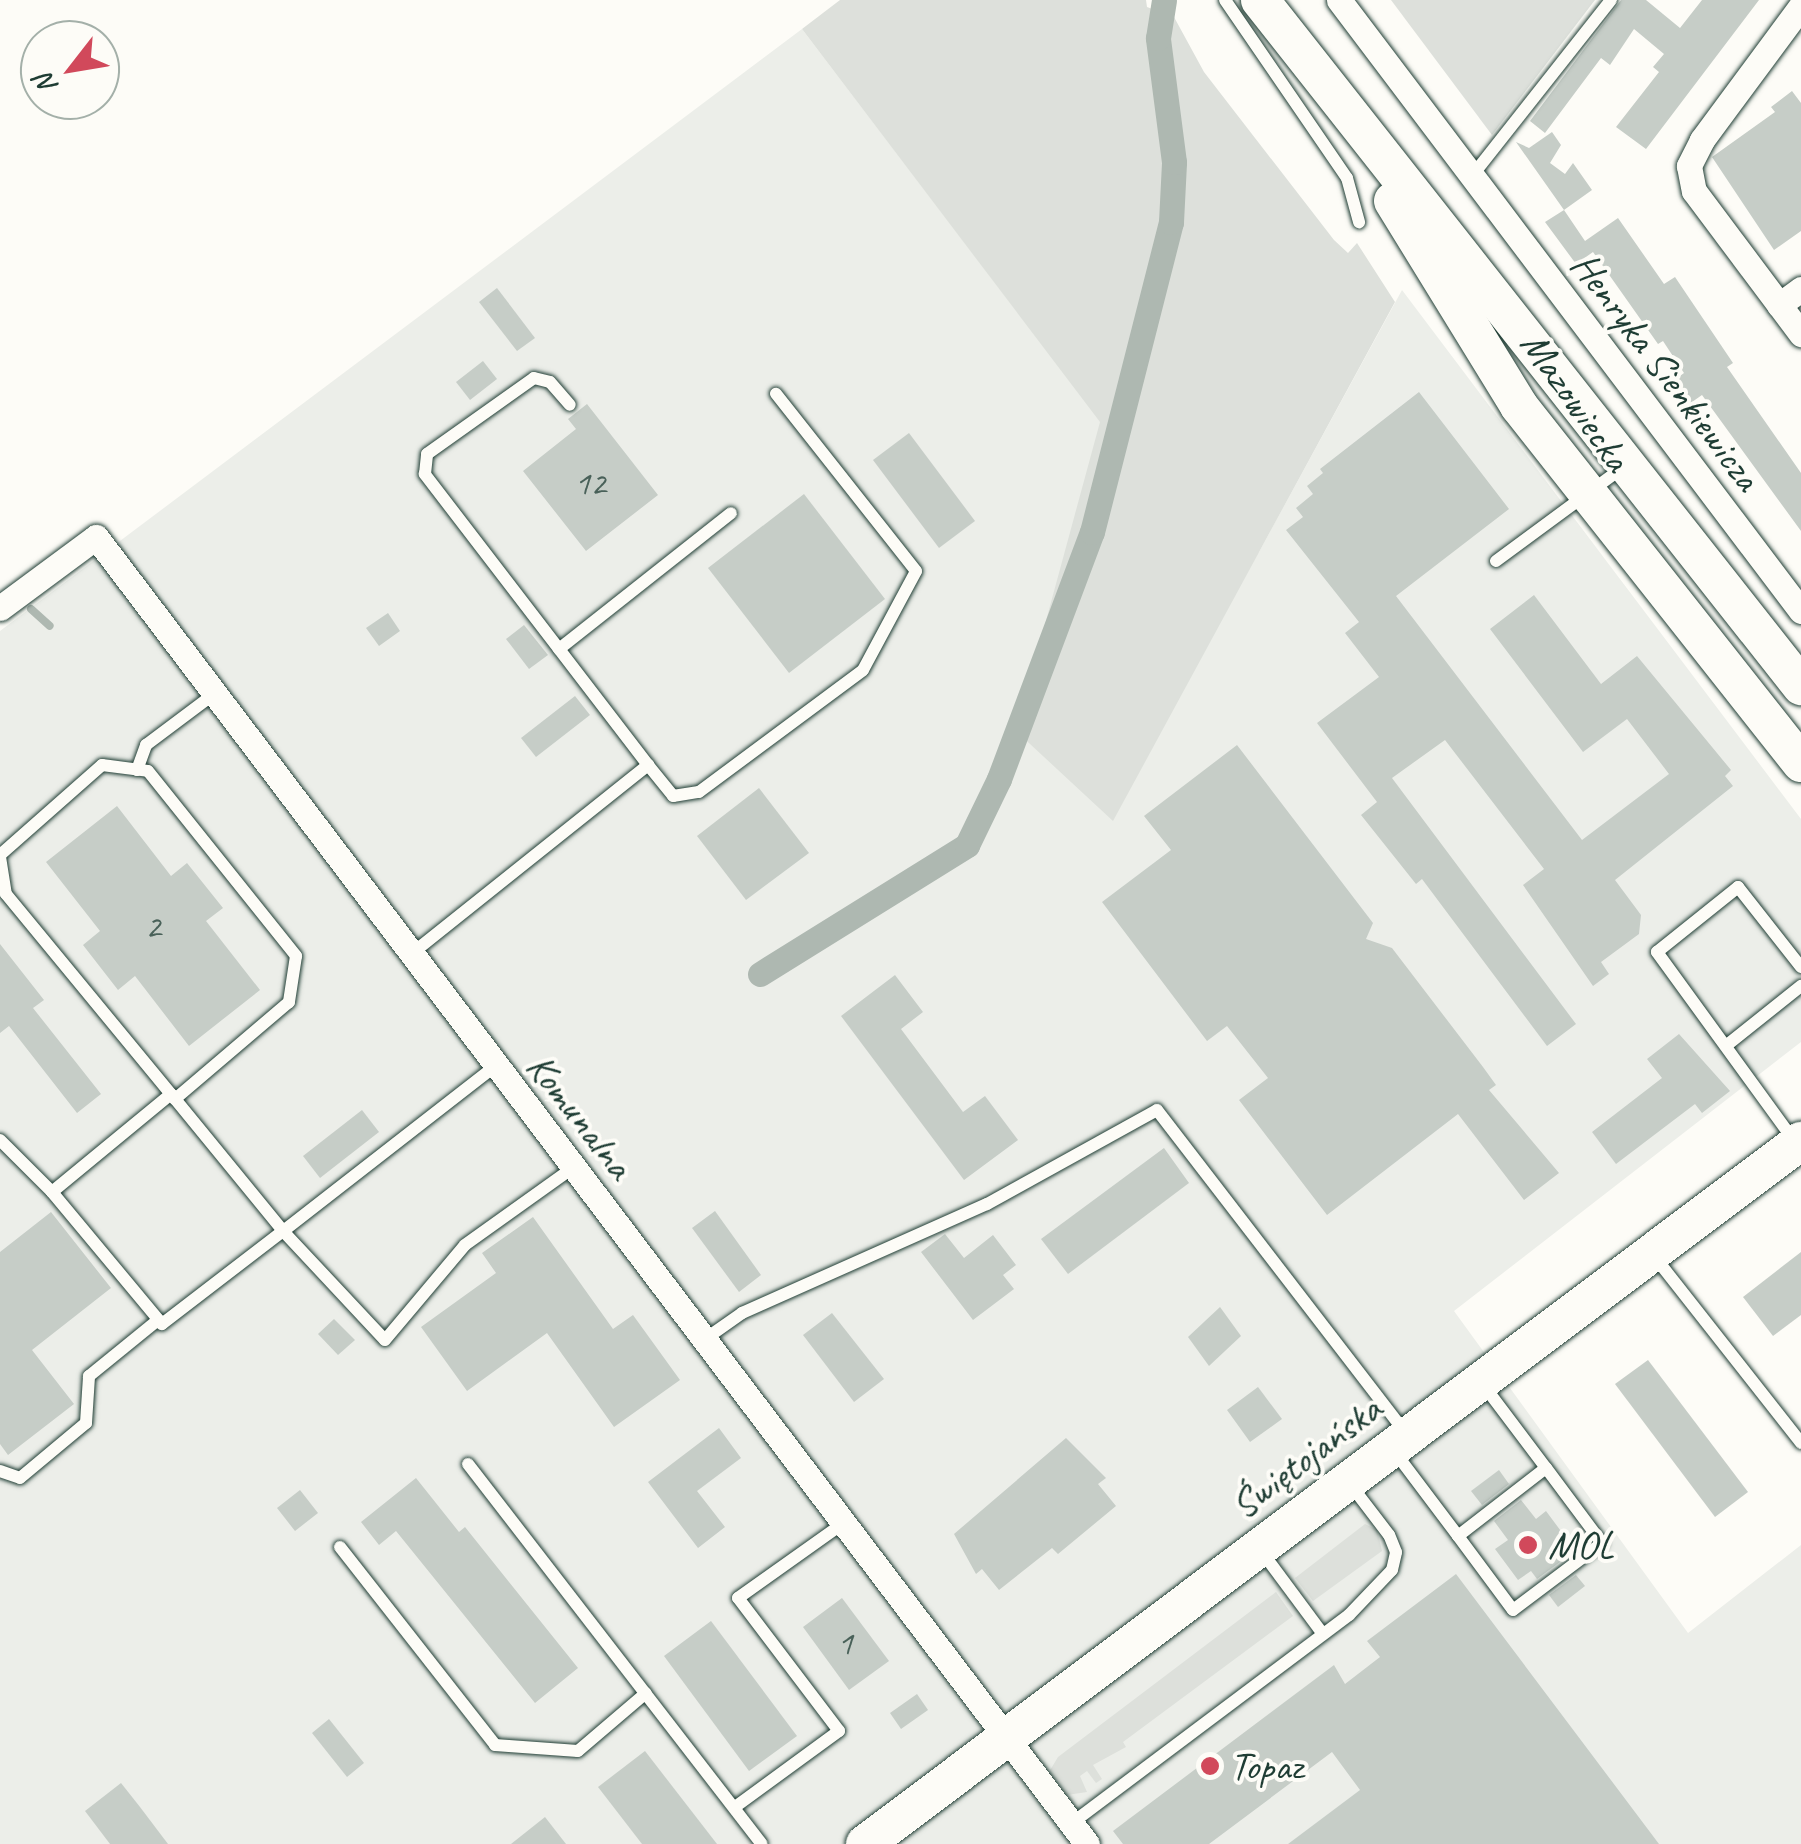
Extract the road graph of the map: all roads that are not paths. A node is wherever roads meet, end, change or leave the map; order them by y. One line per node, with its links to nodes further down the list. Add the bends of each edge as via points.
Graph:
1 (1225, 0): 8 (lane, via 1347,178)
2 (1260, 0): 6 (main road, Mazowiecka)
3 (1339, 0): 7 (street, Henryka Sienkiewicza)
4 (1611, 0): 7 (lane)
5 (1801, 6): 10 (street, via 1690,166 1694,191)
6 (1310, 67): 14 (main road, Mazowiecka); 15 (main road, Mazowiecka, via 1519,406)
7 (1472, 176): 19 (street, Henryka Sienkiewicza)
8 (1359, 222)
9 (1801, 289): 10 (street)
10 (1779, 305): 11 (street)
11 (1801, 334)
12 (776, 394): 24 (lane, via 916,571 863,670 699,792 673,796)
13 (570, 406): 20 (lane, via 550,382 534,378 427,454 425,474)
14 (1628, 465): 15 (lane); 21 (main road, Mazowiecka)
15 (1585, 495): 17 (lane); 23 (main road, Mazowiecka)
16 (731, 513): 20 (lane)
17 (1496, 561)
18 (0, 608): 22 (street, Komunalna, via 96,538)
19 (1801, 612)
20 (559, 649): 24 (lane)
21 (1801, 686)
22 (214, 694): 25 (lane, via 146,745); 27 (street, Komunalna)
23 (1801, 764)
24 (648, 766): 27 (lane)
25 (137, 770): 26 (lane, via 102,765); 32 (lane, via 148,771 296,956 288,1002)
26 (0, 856): 32 (lane, via 6,894)
27 (410, 954): 31 (street, Komunalna)
28 (1801, 967): 30 (lane, via 1738,887 1657,952)
29 (1801, 986): 30 (lane)
30 (1727, 1046): 34 (lane)
31 (494, 1067): 35 (street, Komunalna); 37 (lane)
32 (173, 1096): 36 (lane); 37 (lane)
33 (0, 1140): 36 (lane)
34 (1799, 1143): 38 (main road, Świętojańska)
35 (572, 1169): 37 (lane, via 465,1245 385,1340); 40 (street, Komunalna)
36 (52, 1192): 39 (lane)
37 (283, 1230): 39 (lane, via 162,1324)
38 (1652, 1253): 41 (main road, Świętojańska); 42 (lane)
39 (158, 1320): 46 (lane, via 89,1376 86,1423 20,1478)
40 (708, 1337): 43 (lane, via 742,1313 988,1204 1157,1110); 48 (street, Komunalna)
41 (1481, 1382): 43 (main road, Świętojańska); 45 (lane)
42 (1801, 1442)
43 (1400, 1443): 47 (main road, Świętojańska); 49 (lane)
44 (468, 1464): 53 (lane)
45 (1546, 1468): 49 (lane); 49 (lane, via 1602,1543 1513,1610)
46 (0, 1471)
47 (1348, 1482): 51 (main road, Świętojańska); 52 (lane, via 1396,1552 1380,1584)
48 (846, 1521): 54 (street, Komunalna); 55 (lane, via 738,1598 839,1731)
49 (1458, 1536)
50 (340, 1547): 53 (lane, via 495,1744 578,1751)
51 (1260, 1548): 52 (lane); 54 (main road, Świętojańska)
52 (1323, 1634): 56 (lane)
53 (646, 1693): 55 (lane)
54 (1008, 1738): 56 (street, Komunalna); 58 (main road, Świętojańska)
55 (735, 1807): 57 (lane)
56 (1079, 1834)
57 (762, 1844)
58 (866, 1844)

